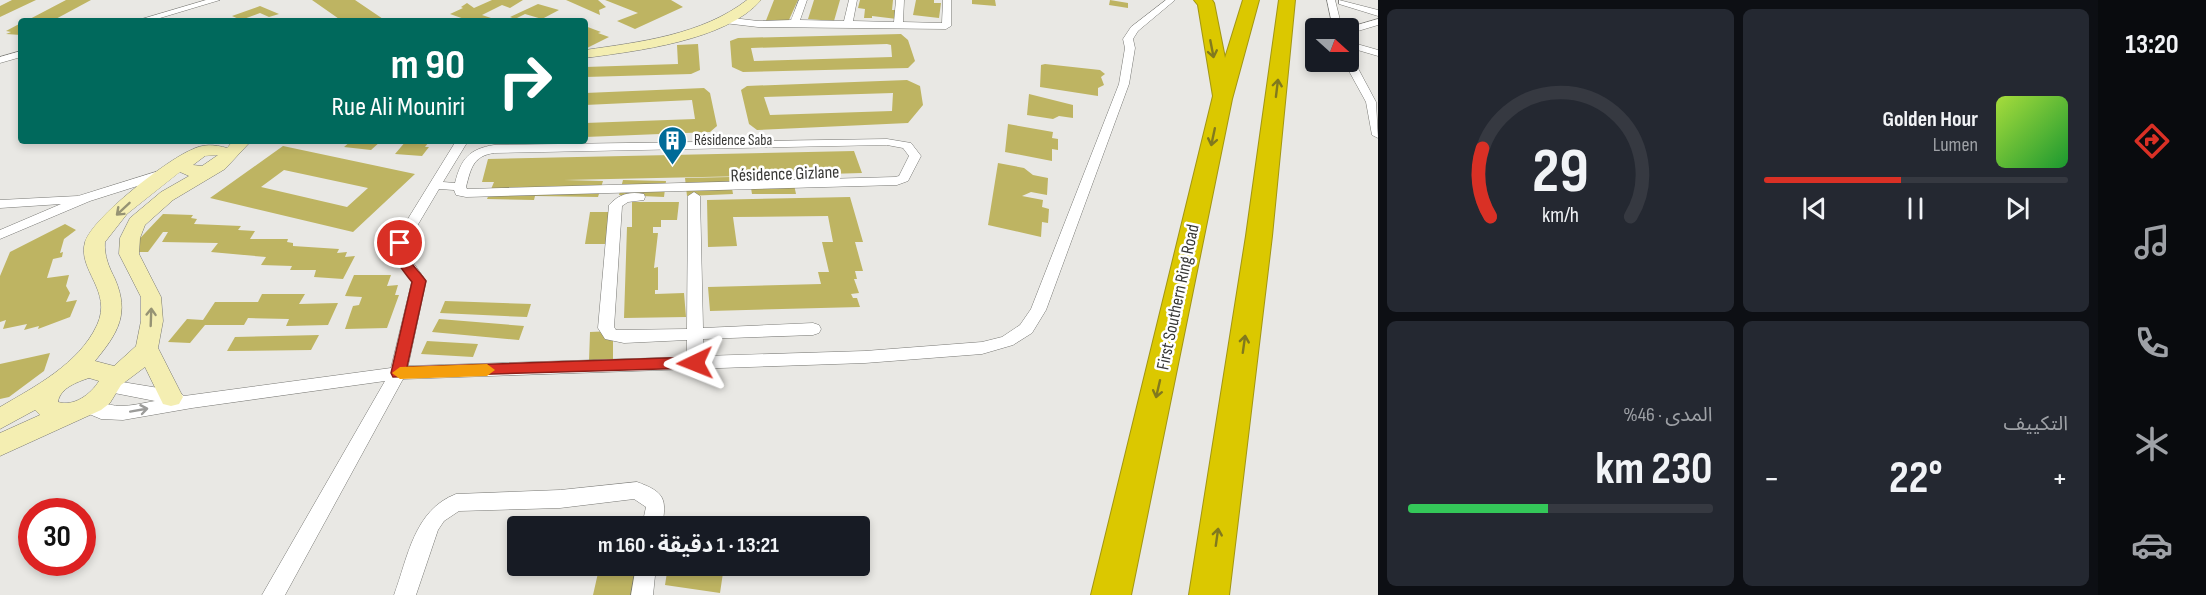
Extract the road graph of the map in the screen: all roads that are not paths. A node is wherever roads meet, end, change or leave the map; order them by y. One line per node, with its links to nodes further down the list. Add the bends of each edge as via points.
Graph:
1 (216, 0): 16 (street)
2 (737, 0): 24 (street, via 652,35)
3 (755, 0): 18 (street)
4 (803, 0): 20 (street)
5 (853, 0): 21 (street)
6 (900, 0): 22 (street)
7 (947, 0): 22 (street, via 946,26)
8 (1171, 0): 49 (street, via 1134,29 1128,39 1124,84 1038,310 1026,328 1007,340 982,348)
9 (1202, 0): 31 (highway, one-way to 31, via 1206,3)
10 (1251, 0): 31 (highway, First Southern Ring Road)
11 (1287, 0): 63 (highway, one-way to 11)
12 (1353, 0): 14 (street)
13 (1331, 2): 14 (street); 17 (street)
14 (1342, 2): 15 (street)
15 (1378, 13)
16 (151, 18)
17 (1335, 18)
18 (724, 20): 20 (street); 26 (street, via 673,38)
19 (1378, 22): 23 (street)
20 (795, 23): 21 (street)
21 (848, 23): 22 (street)
22 (898, 23)
23 (1359, 28)
24 (588, 45)
25 (1359, 49): 27 (street)
26 (588, 53)
27 (1378, 53)
28 (18, 55): 29 (street)
29 (0, 60)
30 (1355, 72): 32 (street, via 1371,102)
31 (1222, 99): 62 (highway, First Southern Ring Road, one-way to 62)
32 (1378, 135)
33 (209, 144): 36 (street)
34 (240, 144): 37 (street)
35 (460, 144): 39 (street)
36 (189, 157): 37 (street, via 184,166 192,171); 38 (street)
37 (221, 163): 48 (street, one-way to 37, via 152,297 129,254 130,238 137,222 152,207)
38 (167, 172): 43 (street); 52 (street, one-way to 52, via 110,222 95,243 96,258 112,299 110,318 99,340)
39 (435, 185): 40 (street); 50 (street, via 400,243 403,263 419,281)
40 (460, 187): 40 (street, via 466,193 897,182 904,178 915,156 907,146 887,142 494,149 477,153 466,162)
41 (876, 191): 42 (street, Résidence Gizlane)
42 (694, 196): 47 (street); 47 (street, Résidence Gizlane, via 624,198 618,202 606,327 611,335 624,337)
43 (85, 198): 44 (street); 45 (street)
44 (0, 204)
45 (0, 236)
46 (813, 329): 47 (street, Résidence Gizlane)
47 (694, 333): 49 (street)
48 (147, 348): 51 (street); 53 (street)
49 (695, 363): 50 (street)
50 (398, 373): 53 (street); 59 (street)
51 (110, 383): 52 (street, via 105,371 89,369); 53 (street); 54 (street)
52 (57, 384): 54 (street, via 45,400 50,411 67,413); 55 (street)
53 (182, 399): 54 (street, one-way to 53, via 123,413)
54 (83, 408): 56 (street)
55 (0, 418)
56 (0, 445)
57 (654, 516): 60 (street, via 656,503 637,490 560,499 456,503 437,515 429,526)
58 (645, 576): 61 (street)
59 (273, 595)
60 (405, 595)
61 (642, 595)
62 (1111, 595)
63 (1209, 595)

